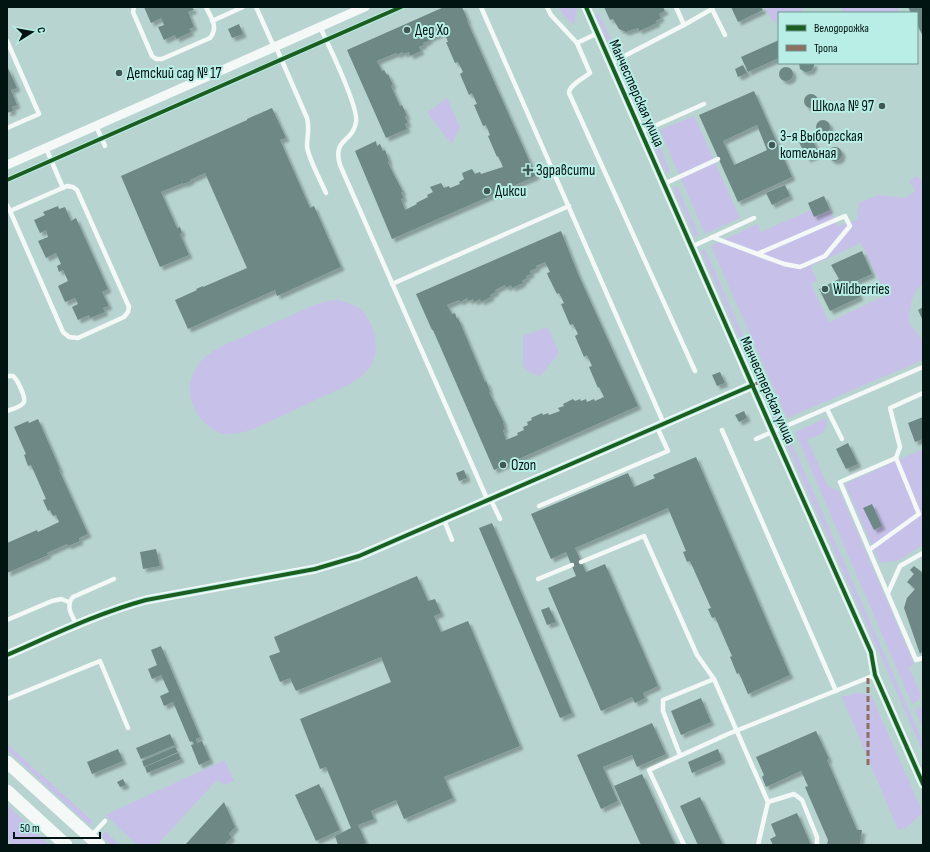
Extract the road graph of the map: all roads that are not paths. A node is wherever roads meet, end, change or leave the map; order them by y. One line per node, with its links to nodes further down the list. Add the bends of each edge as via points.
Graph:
1 (134, 7): 11 (lane, via 133,12 152,56 156,59 162,59 210,38 214,33)
2 (206, 7): 11 (lane)
3 (243, 7): 11 (lane)
4 (256, 7): 18 (lane)
5 (365, 7): 13 (street)
6 (481, 7): 32 (lane)
7 (547, 7): 17 (lane, via 551,15)
8 (586, 7): 14 (street, Манчестерская улица)
9 (676, 7): 12 (lane)
10 (713, 8): 12 (lane); 15 (lane)
11 (212, 21)
12 (684, 25): 19 (lane)
13 (320, 27): 18 (street); 38 (lane, via 346,85 356,116 353,133 341,143 338,158)
14 (598, 33): 17 (lane); 19 (street, Манчестерская улица)
15 (725, 35)
16 (7, 41): 22 (lane, via 39,114)
17 (577, 43): 40 (lane, via 590,73 571,86 569,93)
18 (275, 47): 21 (street); 30 (lane, via 307,118 307,146)
19 (611, 63): 23 (street, Манчестерская улица)
20 (704, 104): 23 (lane)
21 (96, 126): 24 (lane); 25 (street)
22 (7, 128)
23 (641, 132): 28 (street, Манчестерская улица)
24 (105, 146)
25 (46, 148): 27 (street); 29 (lane)
26 (718, 159): 28 (lane)
27 (7, 165)
28 (664, 184): 36 (street, Манчестерская улица)
29 (63, 188): 33 (lane); 33 (lane, via 67,186 78,190 129,307 124,317 78,338 69,337 63,332)
30 (326, 193)
31 (7, 205): 33 (lane)
32 (569, 206): 38 (lane); 46 (lane)
33 (10, 211)
34 (754, 218): 35 (lane)
35 (712, 237): 36 (lane); 37 (lane)
36 (691, 247): 42 (street, Манчестерская улица)
37 (757, 254): 37 (lane, via 800,267 825,256 850,226 845,216)
38 (392, 284): 52 (lane)
39 (923, 366): 44 (lane)
40 (695, 371)
41 (7, 376): 45 (lane, via 16,378 24,397 22,405)
42 (753, 385): 46 (street); 48 (street, Манчестерская улица)
43 (923, 393): 51 (lane, via 890,408 900,447)
44 (826, 409): 48 (lane); 50 (lane)
45 (7, 411)
46 (661, 425): 52 (street); 53 (lane, via 668,451)
47 (722, 430): 71 (lane)
48 (773, 432): 49 (lane); 69 (street, Манчестерская улица, via 871,652)
49 (756, 439)
50 (842, 439)
51 (896, 458): 57 (lane, via 919,514); 57 (lane, via 840,482)
52 (489, 500): 54 (lane); 55 (street)
53 (539, 506)
54 (500, 519)
55 (444, 520): 56 (lane); 66 (street, via 379,549 315,569 146,600)
56 (452, 540)
57 (869, 550): 63 (lane)
58 (923, 553): 63 (lane, via 900,566)
59 (581, 562): 70 (lane, via 644,536 698,655)
60 (572, 566): 62 (lane)
61 (114, 579): 64 (lane, via 73,597)
62 (538, 579)
63 (888, 593): 68 (lane, via 916,660)
64 (69, 602): 65 (lane, via 61,599 52,601); 66 (lane)
65 (7, 620)
66 (76, 624): 67 (street)
67 (7, 655)
68 (923, 658)
69 (875, 675): 71 (lane); 77 (street, Манчестерская улица)
70 (714, 679): 74 (lane); 75 (lane, via 662,700 663,711)
71 (836, 690): 74 (lane)
72 (7, 699): 73 (lane, via 100,661)
73 (128, 728)
74 (737, 731): 75 (lane); 79 (lane)
75 (680, 755): 83 (lane, via 649,770)
76 (7, 762): 81 (main road)
77 (923, 784)
78 (7, 791): 82 (main road)
79 (768, 802): 84 (lane); 85 (lane, via 794,794 802,800 817,837)
80 (105, 821): 81 (lane)
81 (94, 841)
82 (66, 845)
83 (684, 845)
84 (758, 845)
85 (817, 845)

